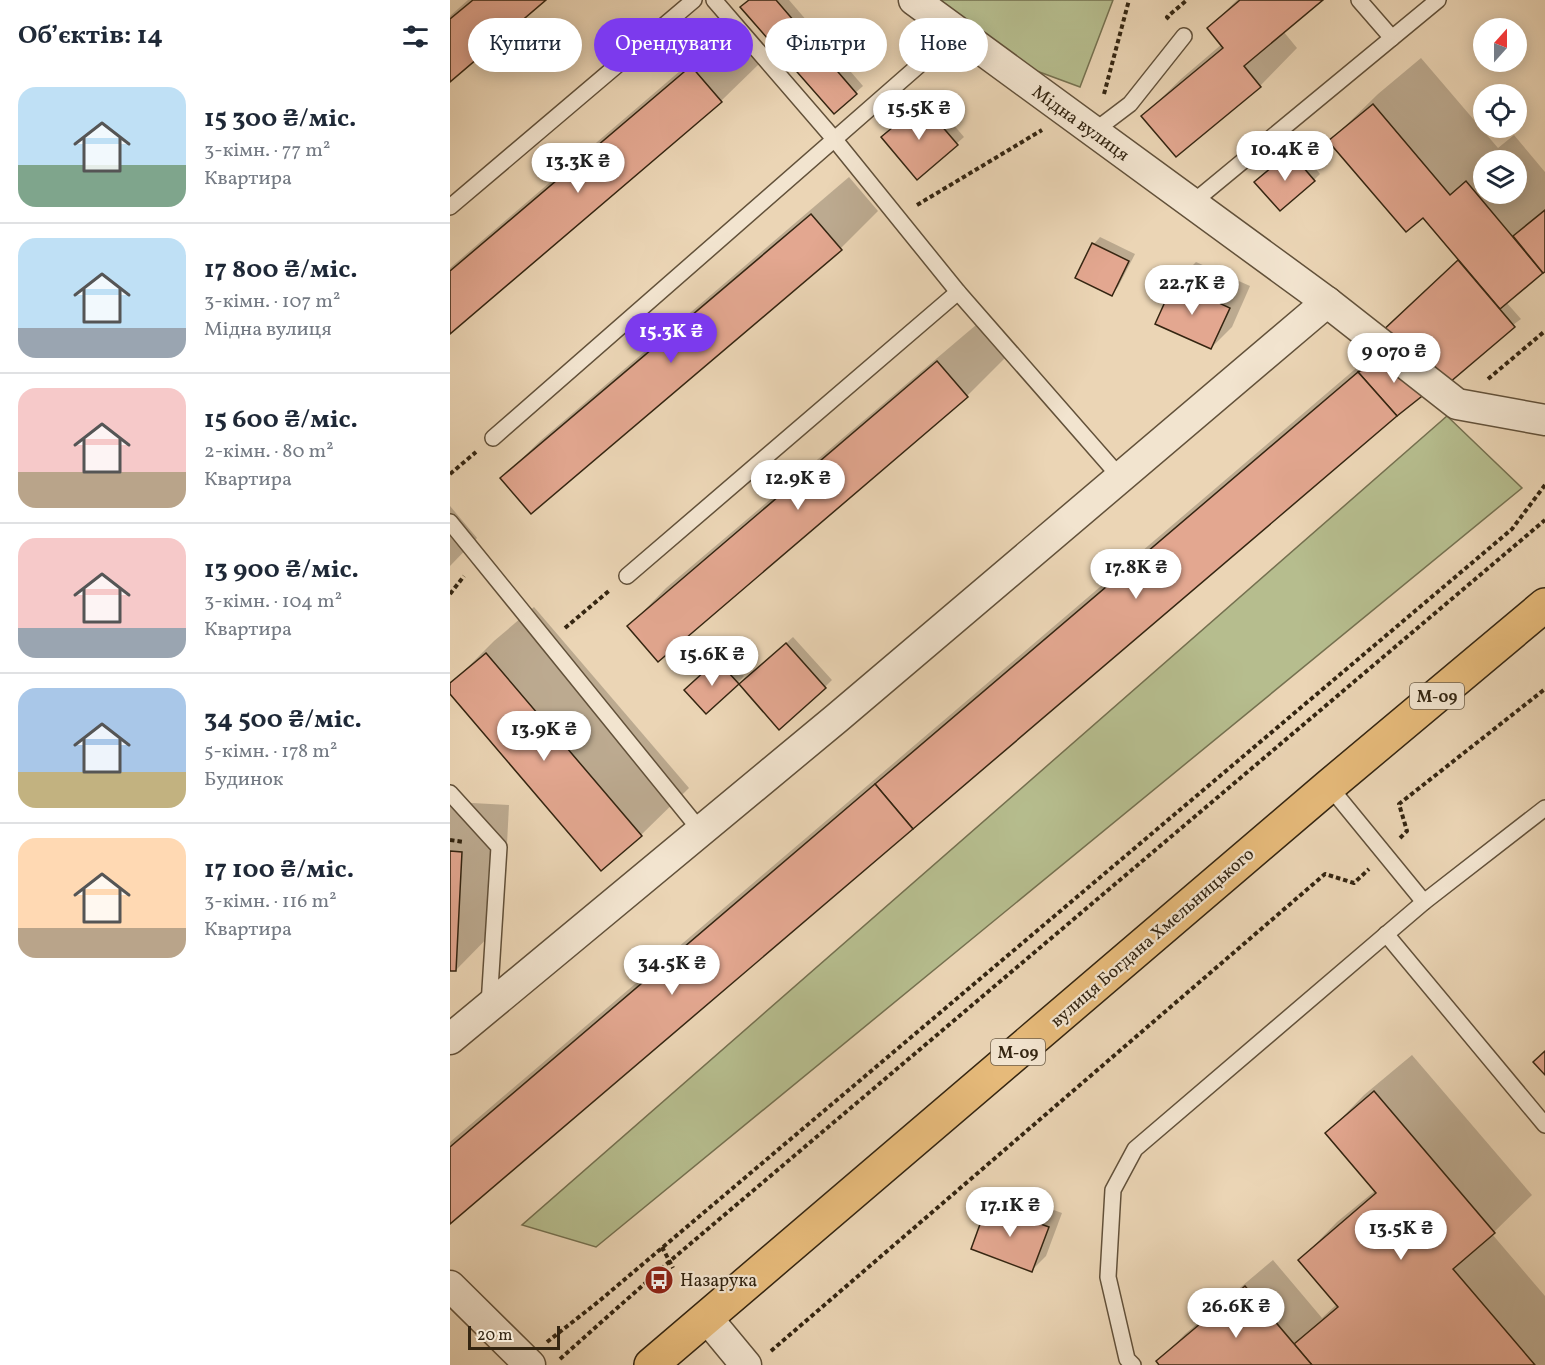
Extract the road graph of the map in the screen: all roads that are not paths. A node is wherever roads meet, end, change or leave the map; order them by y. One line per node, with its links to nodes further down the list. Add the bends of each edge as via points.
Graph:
1 (694, 0): 14 (lane)
2 (714, 0): 12 (lane)
3 (914, 0): 6 (street, Мідна вулиця)
4 (1359, 0): 8 (lane)
5 (1438, 0): 8 (lane)
6 (938, 18)
7 (1184, 36): 11 (lane, via 1130,104)
8 (1392, 38): 13 (lane)
9 (988, 55): 11 (street, Мідна вулиця)
10 (912, 72): 12 (lane)
11 (1093, 132): 13 (street, Мідна вулиця)
12 (835, 140): 15 (lane); 18 (lane)
13 (1191, 204): 16 (street, Мідна вулиця)
14 (450, 207)
15 (958, 292): 19 (lane); 21 (lane)
16 (1327, 302): 17 (street, Мідна вулиця, via 1457,404); 19 (street)
17 (1545, 420)
18 (493, 438)
19 (1120, 477): 26 (street)
20 (450, 522): 26 (lane)
21 (627, 576)
22 (1545, 605): 23 (main road, вулиця Богдана Хмельницького / М-09)
23 (1329, 786): 27 (lane); 33 (main road, вулиця Богдана Хмельницького / М-09)
24 (450, 794): 29 (lane, via 499,848)
25 (1545, 808): 27 (lane)
26 (700, 830): 29 (street)
27 (1424, 902): 28 (lane)
28 (1386, 934): 31 (lane); 37 (lane, via 1135,1149 1113,1190 1108,1277 1127,1359)
29 (489, 1008): 30 (street)
30 (450, 1039)
31 (1545, 1125)
32 (450, 1286): 35 (street)
33 (707, 1318): 34 (street); 36 (main road, вулиця Богдана Хмельницького / М-09)
34 (755, 1361)
35 (536, 1363)
36 (651, 1365)
37 (1133, 1365)

